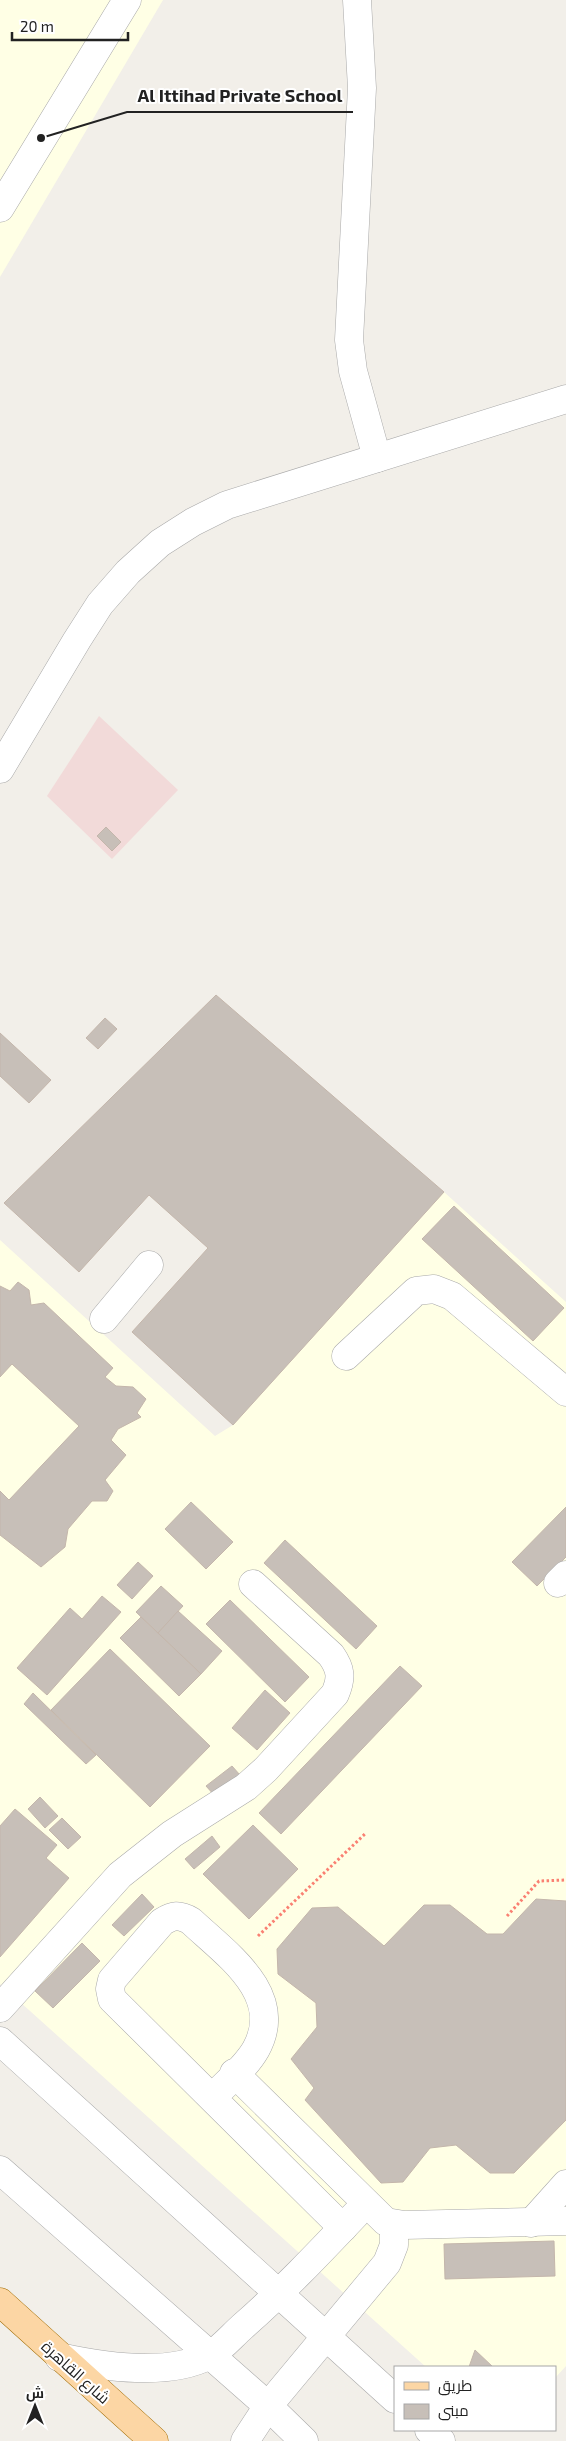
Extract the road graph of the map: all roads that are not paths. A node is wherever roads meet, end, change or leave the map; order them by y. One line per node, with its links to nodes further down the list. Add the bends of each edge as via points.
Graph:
1 (127, 0): 3 (street)
2 (357, 0): 5 (street, via 362,88 349,340 353,371)
3 (0, 208)
4 (566, 399): 5 (street)
5 (377, 458): 6 (street, via 228,504 160,543 100,604)
6 (0, 769)
7 (149, 1265): 8 (street)
8 (104, 1319)
9 (346, 1356): 10 (street, via 416,1291 434,1289 452,1296)
10 (566, 1392)
11 (253, 1584): 12 (street, via 339,1667 340,1681 335,1694 246,1787 172,1834 120,1875)
12 (0, 2008)
13 (0, 2041): 23 (street)
14 (234, 2073): 15 (street); 15 (street, via 255,2051 262,2036 265,2020 257,1988 191,1921 171,1916 162,1922 112,1980 112,1999); 18 (street)
15 (212, 2098): 22 (street)
16 (0, 2170): 26 (street)
17 (566, 2184): 20 (street)
18 (366, 2204): 21 (street); 22 (street)
19 (566, 2221): 20 (street)
20 (531, 2223): 21 (street)
21 (394, 2225): 25 (street, via 394,2245 387,2263)
22 (343, 2228): 23 (street)
23 (280, 2294): 25 (street); 26 (street)
24 (0, 2302): 27 (main road, شارع القاهرة)
25 (326, 2336): 28 (street); 29 (street)
26 (210, 2355): 27 (street, via 175,2366 146,2368 88,2364); 29 (street)
27 (60, 2357): 31 (main road, شارع القاهرة)
28 (394, 2398)
29 (268, 2406): 32 (street); 33 (street)
30 (430, 2431): 34 (street)
31 (154, 2441)
32 (246, 2441)
33 (304, 2441)
34 (441, 2441)

